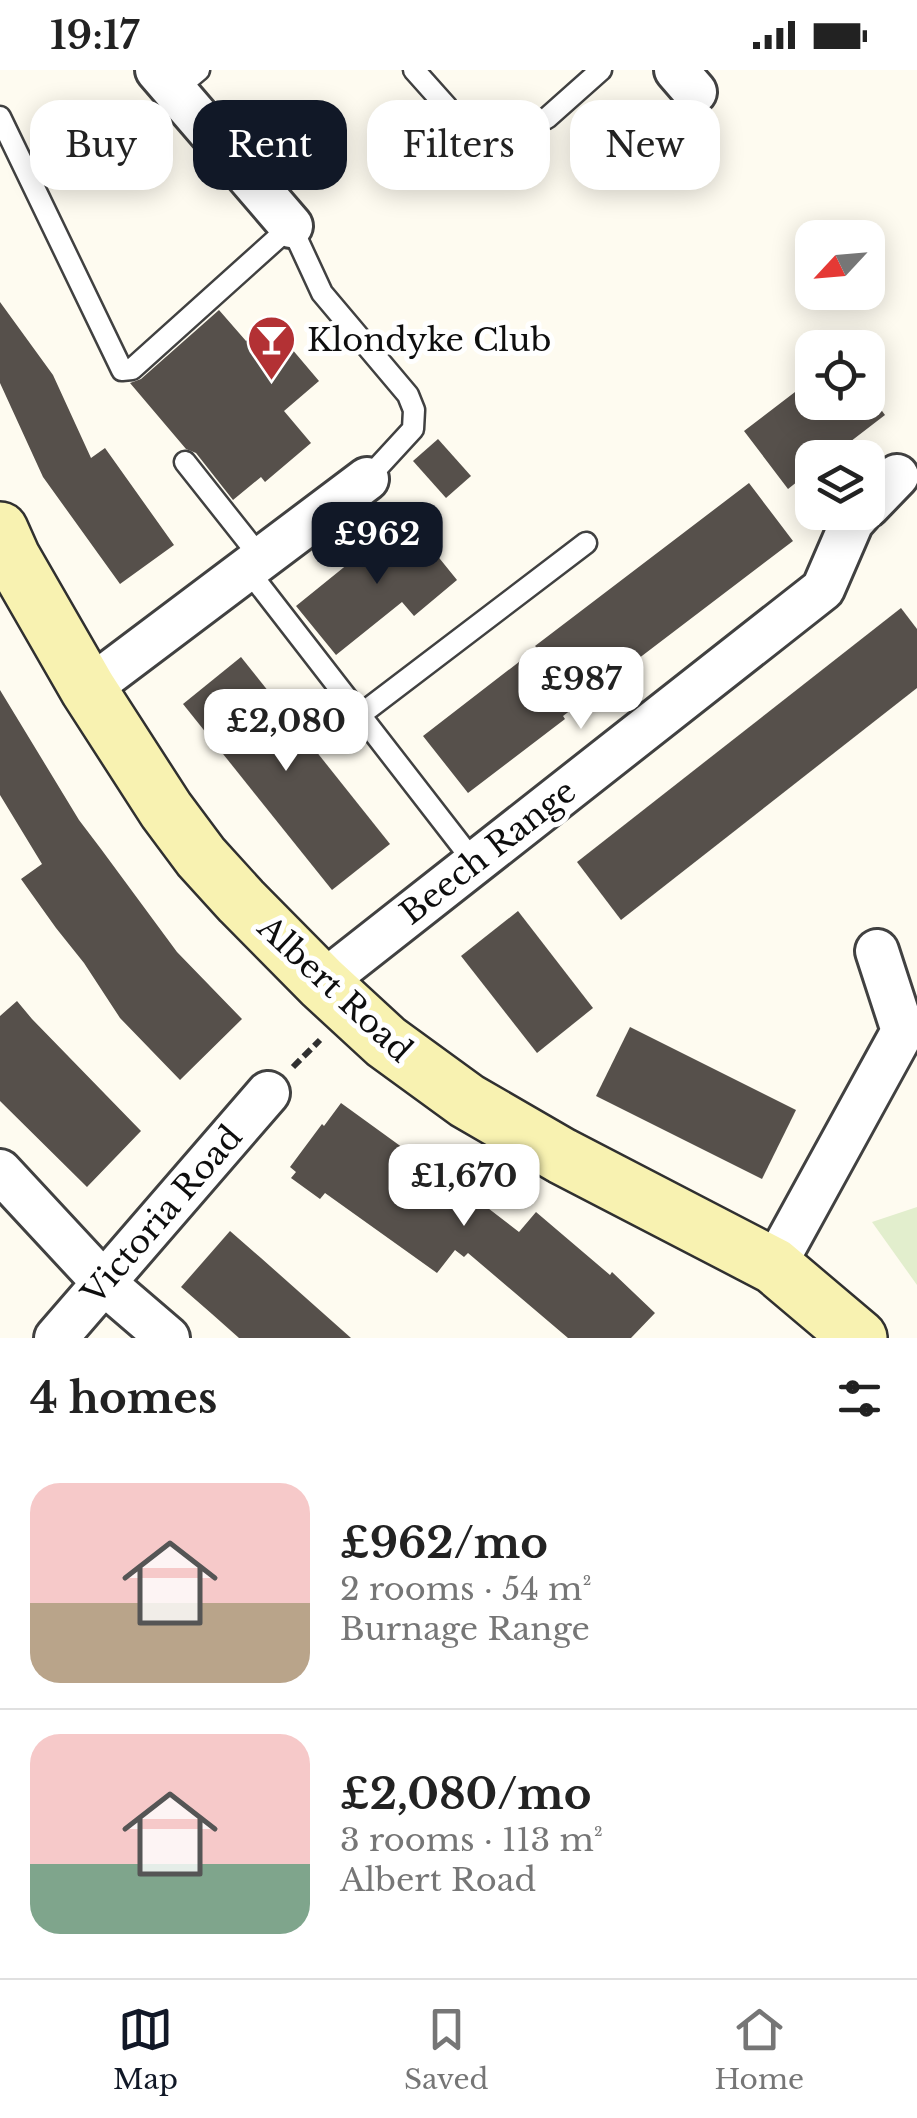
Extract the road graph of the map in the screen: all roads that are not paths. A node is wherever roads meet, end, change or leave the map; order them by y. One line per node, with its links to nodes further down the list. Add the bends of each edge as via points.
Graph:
1 (414, 70): 4 (lane)
2 (600, 70): 5 (lane)
3 (177, 77): 7 (street)
4 (441, 100)
5 (550, 115)
6 (0, 117): 7 (lane, via 122,370 132,369)
7 (291, 226): 10 (lane, via 322,293 414,410 413,429)
8 (185, 462): 15 (lane)
9 (897, 476): 11 (street)
10 (367, 479): 15 (street)
11 (885, 488)
12 (0, 530): 16 (main road, Albert Road)
13 (849, 530): 18 (street, Beech Range, via 823,589)
14 (586, 543): 17 (lane)
15 (254, 564): 16 (street); 17 (lane)
16 (88, 689): 20 (main road, Albert Road, via 201,856)
17 (360, 715): 18 (lane)
18 (474, 862): 20 (street, Beech Range)
19 (877, 951): 23 (street, via 903,1030)
20 (336, 997): 23 (main road, Albert Road, via 467,1101)
21 (268, 1093): 24 (street, Victoria Road)
22 (0, 1171): 24 (street)
23 (774, 1266): 27 (main road, Albert Road)
24 (104, 1283): 25 (street, Victoria Road); 26 (street)
25 (56, 1338)
26 (168, 1338)
27 (859, 1338)

